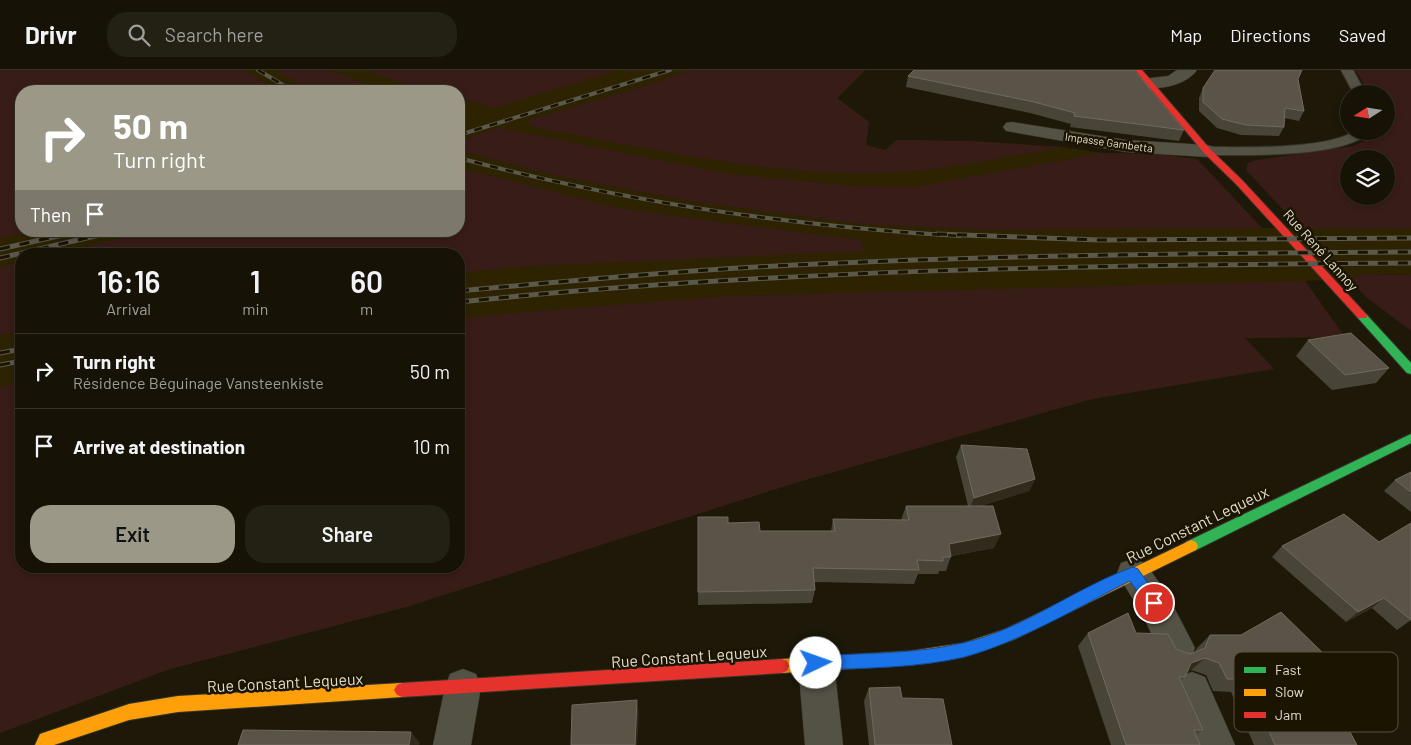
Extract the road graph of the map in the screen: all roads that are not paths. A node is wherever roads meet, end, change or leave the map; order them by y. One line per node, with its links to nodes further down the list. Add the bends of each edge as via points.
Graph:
1 (1189, 70): 3 (street, via 1172,80)
2 (1347, 70): 4 (lane)
3 (1143, 76): 7 (street, Rue René Lannoy)
4 (1355, 85)
5 (1012, 127): 7 (street, Impasse Gambetta, via 1126,146)
6 (1350, 140): 7 (lane, via 1256,151)
7 (1207, 150): 8 (street, Rue René Lannoy)
8 (1411, 370)
9 (1411, 438): 10 (street, Rue Constant Lequeux)
10 (1133, 573): 11 (street, via 1154,603); 12 (street, Rue Constant Lequeux, via 1010,634 964,650 911,658)
11 (1177, 648)
12 (816, 663): 13 (street, Rue Constant Lequeux); 17 (street)
13 (463, 687): 15 (street, Rue Constant Lequeux, via 178,704 129,712); 16 (street)
14 (1192, 690): 18 (street)
15 (45, 742)
16 (452, 745)
17 (824, 745)
18 (1216, 745)

